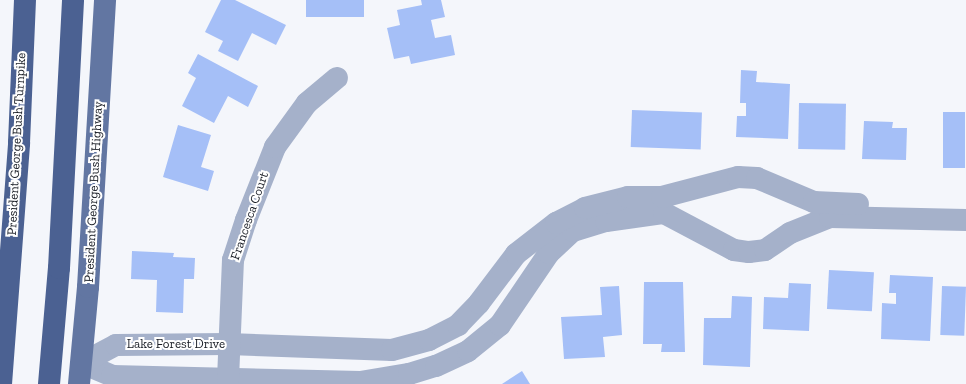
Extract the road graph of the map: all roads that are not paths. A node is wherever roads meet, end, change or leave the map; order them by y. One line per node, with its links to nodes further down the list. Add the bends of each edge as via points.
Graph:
1 (25, 0): 12 (highway, President George Bush Turnpike, via 19,143)
2 (73, 0): 13 (highway, via 59,268)
3 (105, 0): 10 (main road, President George Bush Highway)
4 (337, 78): 9 (street, Francesca Court, via 307,103 275,147 233,260)
5 (966, 210): 6 (street, Lake Forest Drive)
6 (893, 212): 7 (street, Lake Forest Drive); 8 (street, Lake Forest Drive, via 814,202 757,178 738,177 662,197 628,197 585,208); 8 (street, Lake Forest Drive, via 830,217 790,233 765,250 749,252 734,250 664,213 606,221)
7 (966, 220)
8 (553, 237): 9 (street, Lake Forest Drive, via 516,254 479,303 458,325 429,340 392,350); 11 (street, Lake Forest Drive, via 500,325 468,351 436,366 409,374 360,382)
9 (228, 344): 10 (street, Lake Forest Drive, via 116,344); 11 (street, Francesca Court)
10 (81, 373): 11 (street, Lake Forest Drive)
11 (228, 379)
12 (1, 384)
13 (49, 384)

